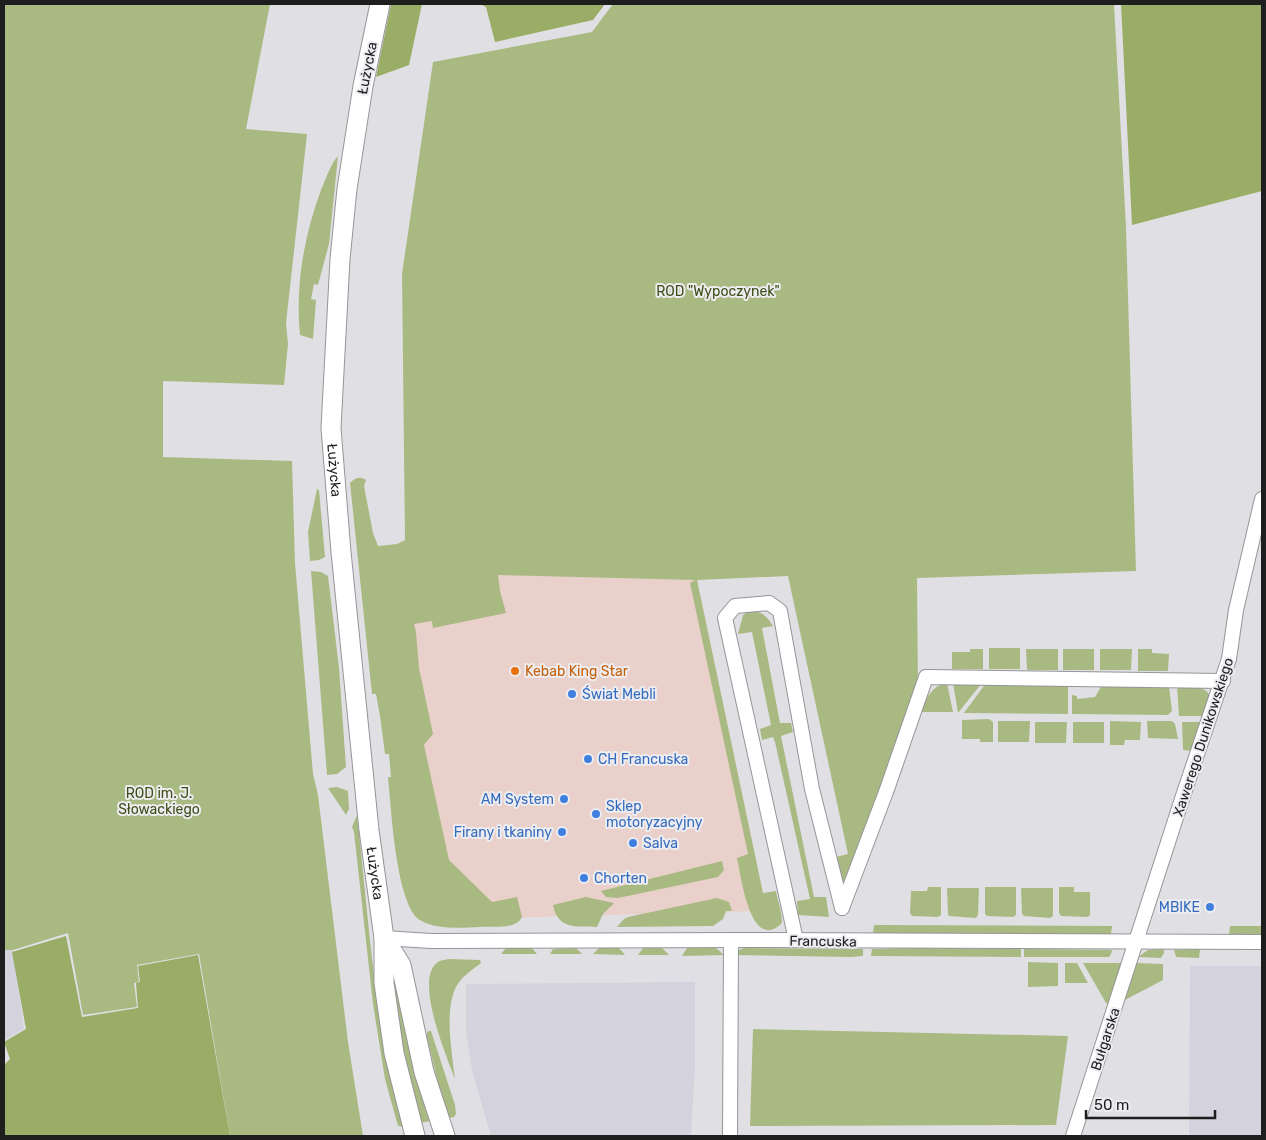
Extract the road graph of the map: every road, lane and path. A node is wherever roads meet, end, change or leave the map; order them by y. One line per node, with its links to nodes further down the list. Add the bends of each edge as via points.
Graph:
1 (380, 4): 4 (main road, Łużycka, via 347,189 331,428 369,830)
2 (1262, 499): 3 (street, Xawerego Dunikowskiego)
3 (1223, 681): 6 (street, via 926,677 842,908 812,789 780,611 769,603 736,606 725,618); 7 (street, Xawerego Dunikowskiego)
4 (384, 938): 5 (street, Francuska, via 432,941); 9 (main road, Łużycka, via 384,983 394,1053); 10 (main road, Łużycka, via 401,965 424,1072)
5 (731, 940): 6 (street, Francuska); 11 (street)
6 (796, 940): 7 (street, Francuska)
7 (1137, 942): 8 (street, Francuska); 12 (street, Bułgarska)
8 (1262, 942)
9 (415, 1136)
10 (445, 1136)
11 (730, 1136)
12 (1074, 1136)

